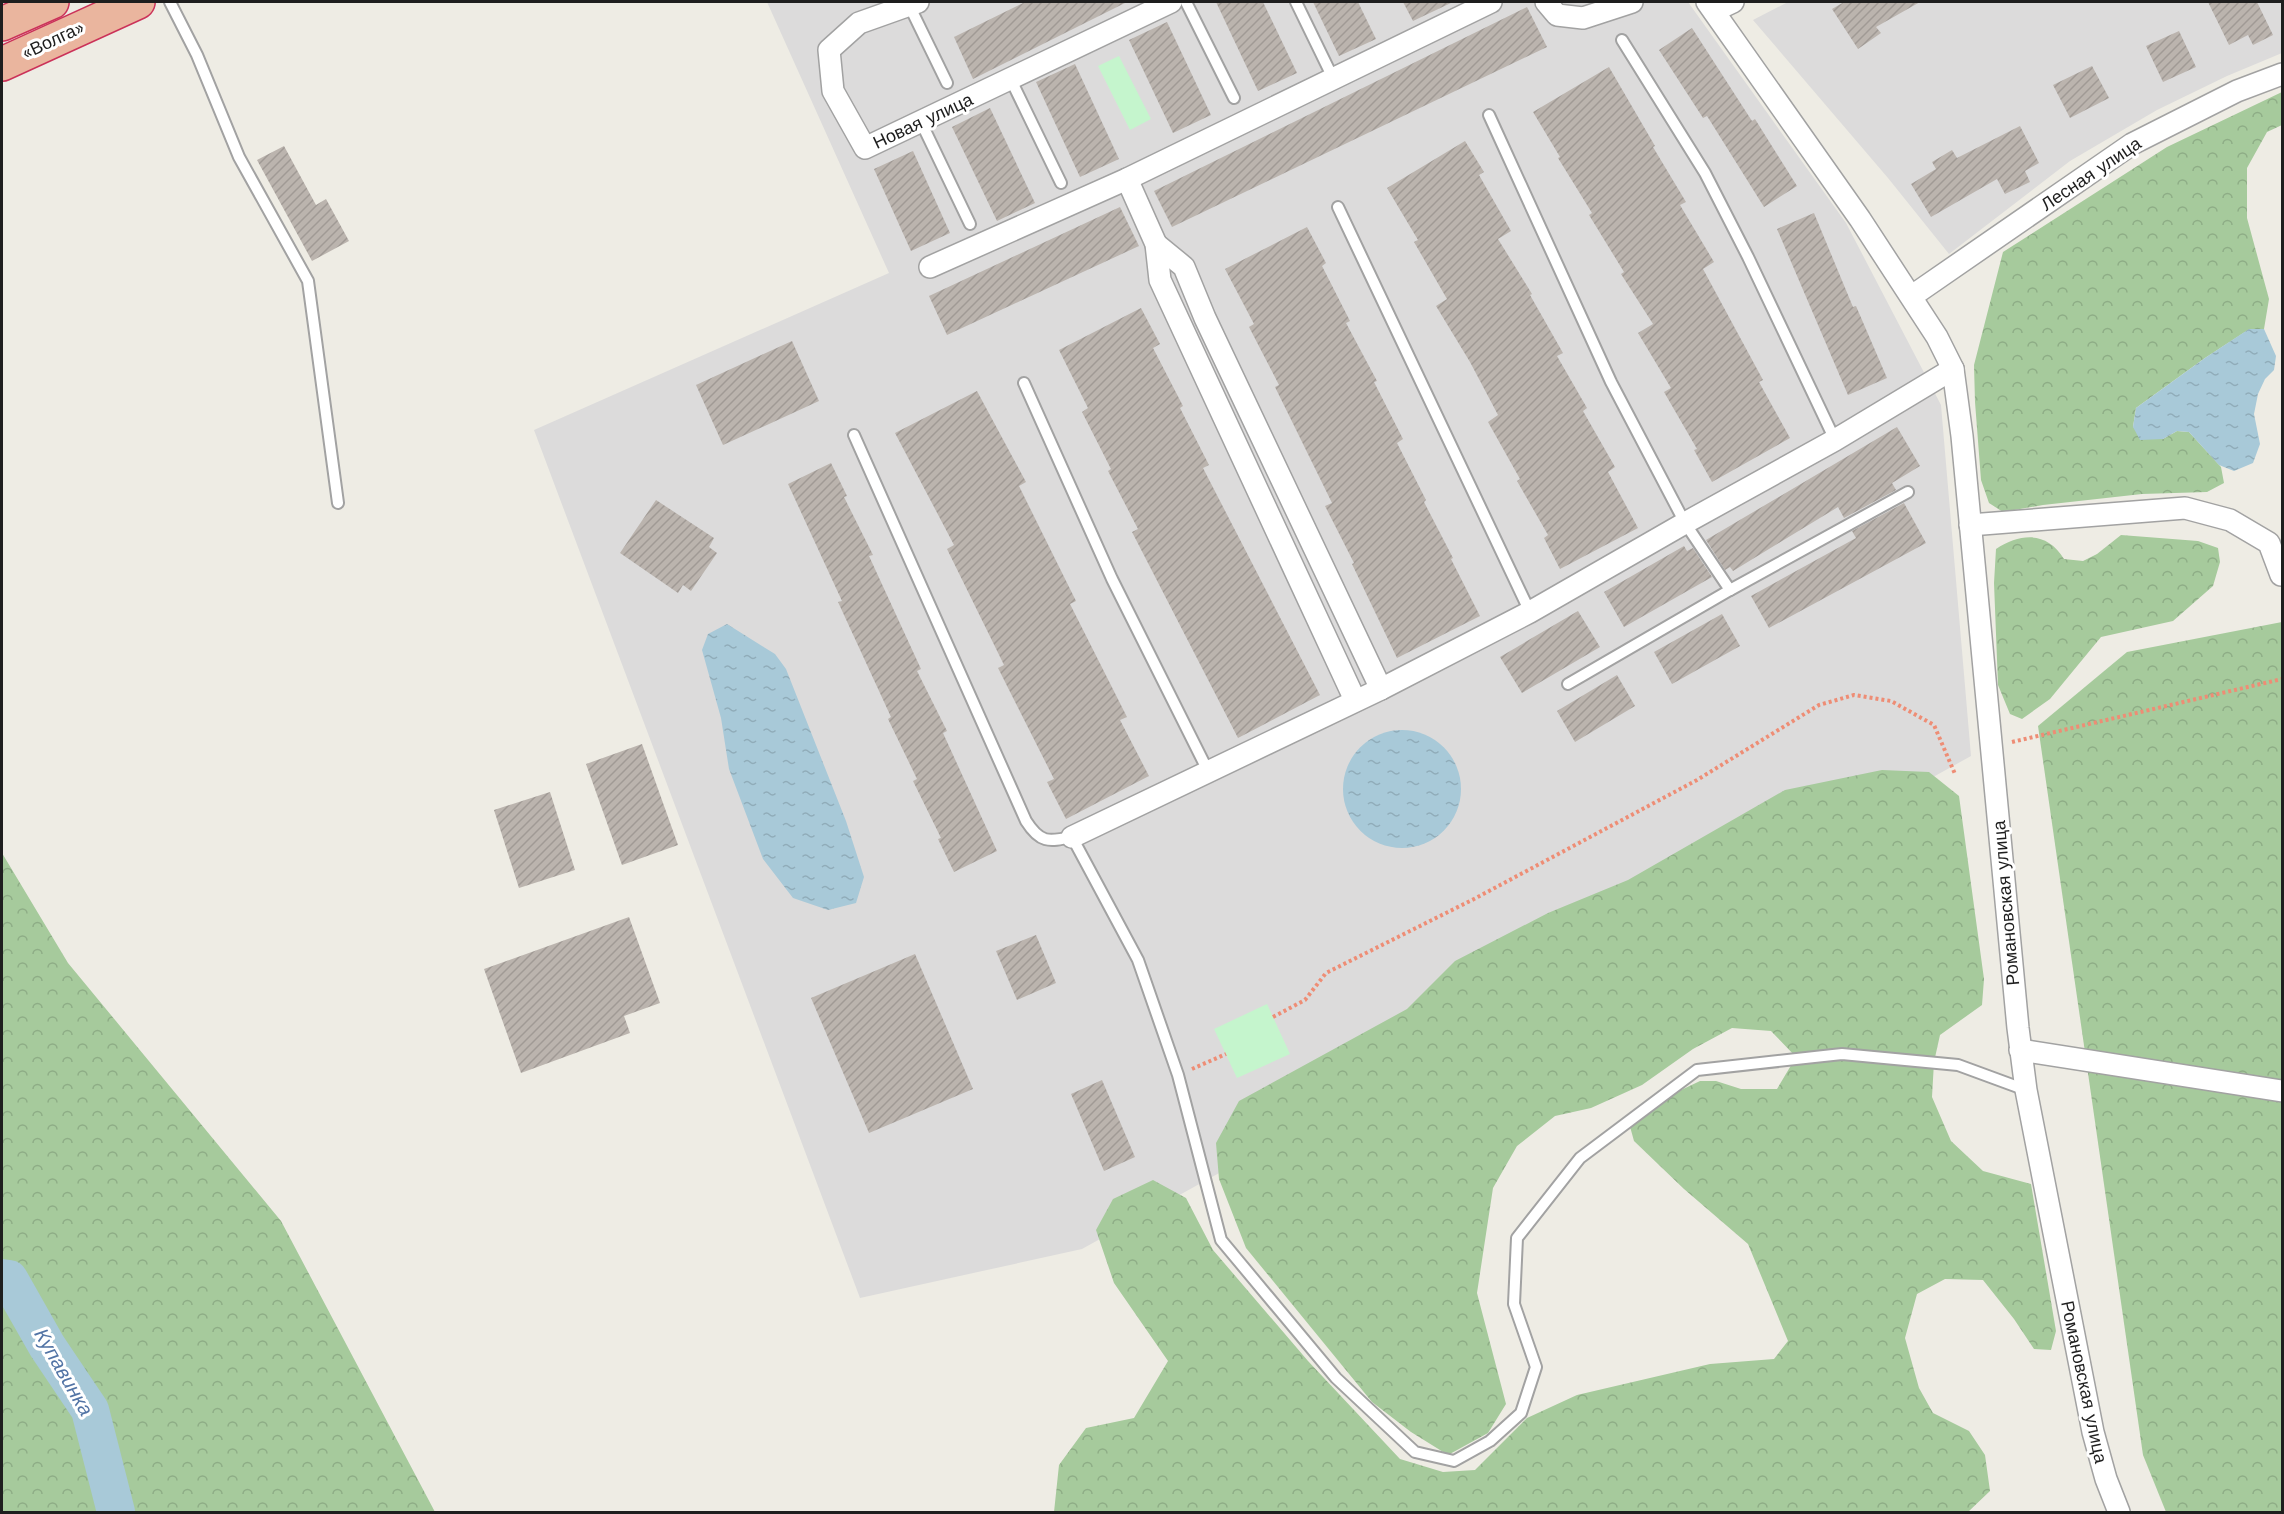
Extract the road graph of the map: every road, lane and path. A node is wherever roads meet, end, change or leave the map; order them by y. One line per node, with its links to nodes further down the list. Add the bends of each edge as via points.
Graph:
1 (52, 2): 13 (highway, «Волга»)
2 (138, 2): 15 (highway, «Волга»)
3 (170, 2): 37 (lane, via 197,55 239,157 308,281)
4 (1171, 2): 18 (street, Новая улица)
5 (1186, 2): 20 (lane)
6 (1296, 2): 17 (lane)
7 (1488, 2): 17 (street)
8 (1546, 2): 9 (street, via 1557,15 1583,18)
9 (1632, 2)
10 (1733, 2): 12 (street)
11 (914, 3): 19 (lane); 22 (street, Новая улица, via 859,23 829,50 833,91 865,148)
12 (1710, 6): 29 (street, Романовская улица)
13 (2, 24)
14 (1622, 40): 35 (lane, via 1705,173)
15 (2, 64)
16 (2283, 74): 29 (street, Лесная улица, via 2237,91 2132,144)
17 (1334, 78): 23 (street)
18 (1011, 80): 22 (street, Новая улица); 24 (lane)
19 (947, 83)
20 (1234, 98)
21 (1489, 115): 38 (lane, via 1611,382)
22 (921, 122): 26 (lane)
23 (1127, 179): 27 (street); 28 (street)
24 (1061, 183)
25 (1338, 207): 44 (lane)
26 (970, 224)
27 (1156, 244): 31 (street, via 1184,267); 33 (street, via 1160,280)
28 (930, 267)
29 (1912, 296): 30 (street, Романовская улица)
30 (1953, 369): 35 (street); 39 (street, Романовская улица)
31 (1233, 378): 33 (street); 40 (street)
32 (1024, 383): 50 (lane, via 1112,579)
33 (1210, 390): 41 (street)
34 (855, 435): 52 (lane, via 1026,821 1036,836 1051,841)
35 (1835, 440): 38 (street)
36 (1908, 492): 43 (lane)
37 (338, 503)
38 (1685, 523): 43 (lane); 44 (street)
39 (1970, 525): 42 (street, via 2185,508 2230,520 2269,543); 49 (street, Романовская улица)
40 (1312, 543): 41 (street); 47 (street)
41 (1287, 555): 48 (street)
42 (2281, 574)
43 (1730, 590): 46 (lane)
44 (1530, 612): 47 (street)
45 (2283, 679): 49 (path)
46 (1568, 684)
47 (1381, 689): 48 (street)
48 (1355, 700): 50 (street)
49 (1991, 747): 54 (street, Романовская улица)
50 (1208, 771): 52 (street)
51 (1955, 774): 53 (path, via 1934,725 1891,701 1854,695 1820,705 1697,780 1326,973 1305,1000)
52 (1072, 837): 56 (lane, via 1138,960)
53 (1273, 1017)
54 (2020, 1050): 57 (street, Романовская улица); 58 (street)
55 (1226, 1054): 56 (path)
56 (1178, 1075): 57 (lane, via 1221,1240 1336,1378 1415,1452 1454,1461 1490,1441 1521,1413 1536,1367 1514,1304 1517,1238 1580,1158 1697,1070 1842,1054 1958,1065)
57 (2026, 1090): 59 (street, Романовская улица, via 2093,1432)
58 (2283, 1091)
59 (2119, 1512)

